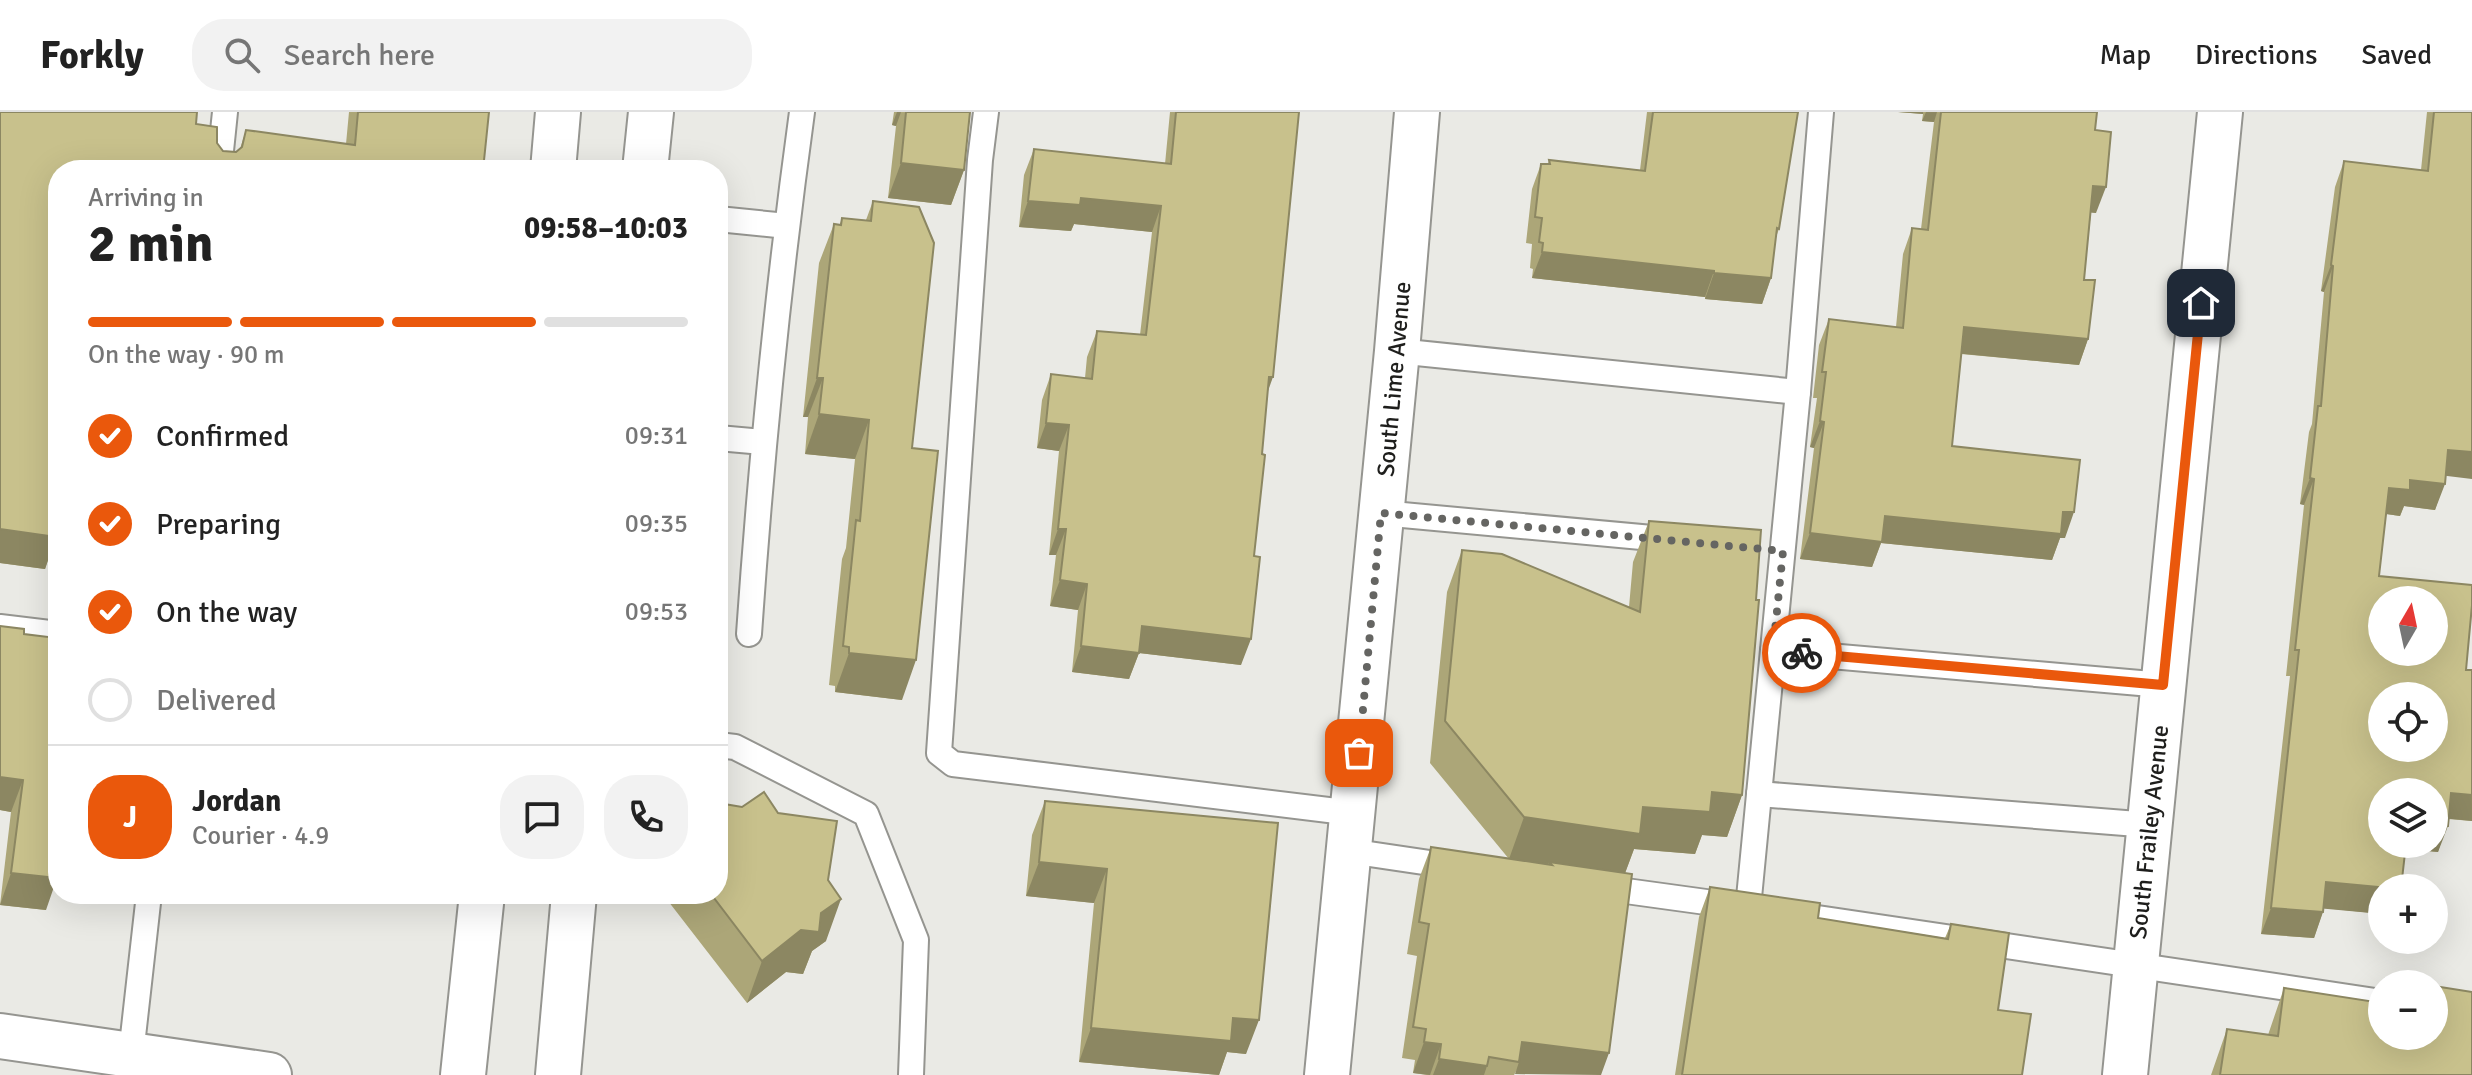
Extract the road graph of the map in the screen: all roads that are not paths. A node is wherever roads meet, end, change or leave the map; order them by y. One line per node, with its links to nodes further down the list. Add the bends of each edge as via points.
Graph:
1 (225, 112): 9 (lane)
2 (558, 112): 10 (street)
3 (651, 112): 11 (street)
4 (802, 112): 13 (lane)
5 (986, 112): 28 (lane, via 939,753 953,764)
6 (1417, 112): 14 (street, South Lime Avenue)
7 (1821, 112): 15 (lane)
8 (2220, 112): 24 (street, South Frailey Avenue)
9 (220, 160)
10 (554, 160)
11 (646, 160)
12 (728, 220): 13 (lane)
13 (787, 226): 17 (lane)
14 (1397, 351): 15 (lane); 18 (street, South Lime Avenue)
15 (1798, 392): 23 (lane, via 1772,550)
16 (728, 439): 17 (lane)
17 (763, 442): 22 (lane)
18 (1381, 513): 19 (lane); 28 (street, South Lime Avenue)
19 (1704, 543)
20 (0, 627): 21 (lane)
21 (48, 633)
22 (749, 634)
23 (1773, 651): 24 (lane); 26 (lane)
24 (2163, 685): 27 (street, South Frailey Avenue)
25 (728, 746): 42 (lane, via 866,814 916,940)
26 (1759, 794): 27 (lane); 30 (lane, via 1756,910)
27 (2150, 825): 35 (street, South Frailey Avenue)
28 (1351, 832): 29 (lane); 43 (street, South Lime Avenue)
29 (1487, 871)
30 (1579, 884)
31 (148, 904): 38 (lane)
32 (481, 904): 40 (street)
33 (573, 904): 41 (street)
34 (1794, 915): 35 (lane)
35 (2136, 965): 36 (lane); 44 (street, South Frailey Avenue)
36 (2368, 1000)
37 (0, 1036): 38 (street)
38 (130, 1064): 39 (street)
39 (269, 1075)
40 (463, 1075)
41 (558, 1075)
42 (911, 1075)
43 (1327, 1075)
44 (2125, 1075)

